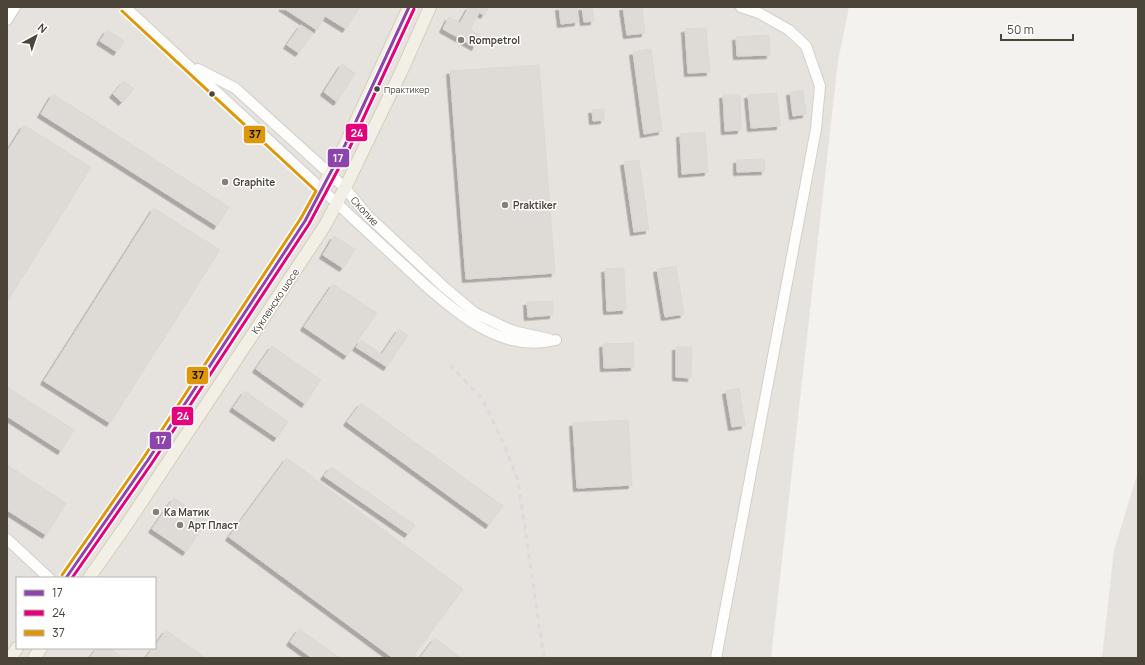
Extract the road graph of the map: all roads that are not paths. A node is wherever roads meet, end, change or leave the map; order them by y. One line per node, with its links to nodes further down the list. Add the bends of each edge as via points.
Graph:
1 (15, 7): 6 (street)
2 (125, 7): 7 (street, Скопие)
3 (409, 7): 8 (main road, Кукленско шосе, via 346,145)
4 (430, 7): 9 (main road, Кукленско шосе)
5 (741, 7): 22 (street, via 789,30 806,46 820,86 816,129)
6 (7, 20)
7 (185, 62): 8 (street, Скопие, via 235,88); 10 (street, Скопие)
8 (330, 174): 9 (street, Скопие); 10 (main road, Кукленско шосе)
9 (345, 188): 11 (main road, Кукленско шосе); 12 (street, Скопие, via 368,216)
10 (322, 190): 11 (street, Скопие); 16 (main road, Кукленско шосе, via 305,221 152,454)
11 (337, 203): 13 (street, Скопие); 17 (main road, Кукленско шосе, via 317,238)
12 (434, 278): 13 (street); 13 (street, Скопие, via 475,313 490,321 517,332 556,340 528,342 484,330)
13 (425, 285)
14 (7, 540): 15 (street)
15 (47, 577)
16 (67, 577)
17 (90, 577)
18 (16, 649): 20 (main road)
19 (40, 649): 21 (main road)
20 (10, 658)
21 (34, 658)
22 (716, 658)

